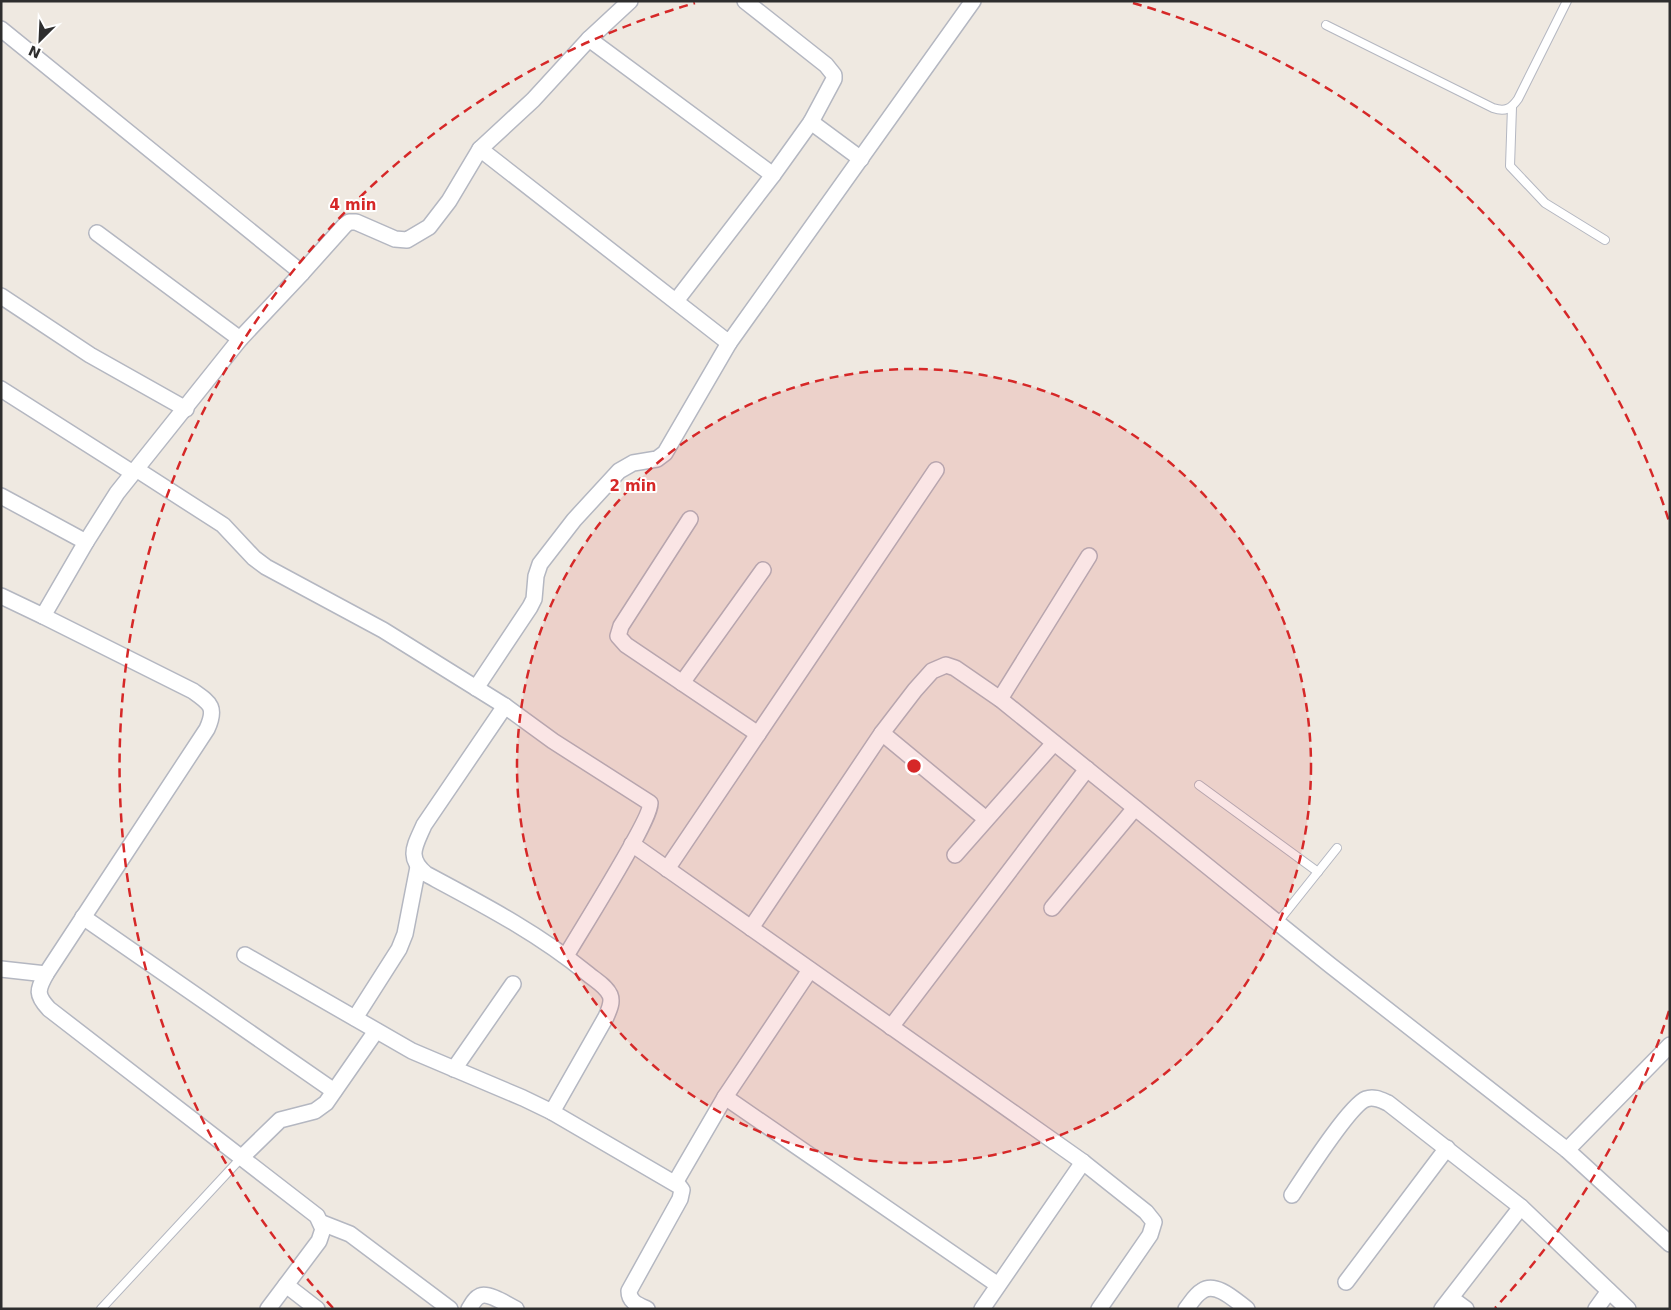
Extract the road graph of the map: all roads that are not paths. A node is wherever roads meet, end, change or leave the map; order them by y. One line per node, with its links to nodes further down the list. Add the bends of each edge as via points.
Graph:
1 (630, 1): 7 (street)
2 (745, 1): 9 (street, via 826,65 834,75 833,83)
3 (973, 1): 11 (street)
4 (1567, 1): 8 (lane)
5 (1326, 25): 8 (lane, via 1493,108 1507,110)
6 (1, 29): 15 (street)
7 (589, 39): 10 (street, via 533,100); 12 (street)
8 (1512, 107): 14 (lane, via 1510,166 1545,203)
9 (811, 122): 11 (street); 12 (street)
10 (480, 149): 15 (street, via 449,202 429,227 407,240 395,239 350,222); 17 (street)
11 (860, 159): 19 (street)
12 (773, 174): 17 (street)
13 (97, 232): 18 (street)
14 (1605, 240)
15 (302, 273): 18 (street)
16 (1, 296): 21 (street, via 90,355)
17 (676, 302): 19 (street)
18 (240, 339): 21 (street)
19 (729, 343): 32 (street, via 665,453 657,459 632,463 619,471 574,520 540,564 530,607)
20 (1, 389): 23 (street)
21 (186, 409): 23 (street)
22 (936, 470): 36 (street)
23 (135, 471): 26 (street); 32 (street, via 224,525 266,567 383,630)
24 (1, 496): 26 (street)
25 (690, 518): 31 (street, via 618,632 626,645)
26 (86, 542): 30 (street)
27 (1089, 556): 33 (street)
28 (762, 570): 31 (street)
29 (1, 596): 30 (street)
30 (44, 616): 49 (street, via 193,690 206,699 212,713 207,729)
31 (682, 683): 36 (street)
32 (476, 688): 34 (street)
33 (1000, 699): 35 (street, via 961,671 946,665 932,671 914,690); 37 (street)
34 (505, 706): 42 (street, via 650,803 649,812); 45 (street, via 424,825 413,854)
35 (882, 733): 41 (street); 51 (street)
36 (758, 734): 46 (street)
37 (1054, 742): 38 (street); 41 (street)
38 (1087, 769): 40 (street); 59 (street)
39 (1199, 785): 47 (lane)
40 (1135, 808): 48 (street); 50 (street)
41 (986, 819): 44 (street)
42 (632, 844): 46 (street); 53 (street)
43 (1337, 848): 47 (lane)
44 (956, 855)
45 (418, 868): 53 (street, via 511,920); 58 (street, via 405,934)
46 (667, 869): 51 (street)
47 (1318, 872): 50 (lane)
48 (1052, 908)
49 (83, 917): 56 (street); 63 (street)
50 (1278, 922): 67 (street)
51 (751, 928): 55 (street)
52 (245, 955): 58 (street)
53 (566, 956): 65 (street, via 605,988 611,1003)
54 (1, 969): 56 (street)
55 (810, 970): 59 (street); 64 (street)
56 (46, 974): 68 (street, via 39,995 49,1009)
57 (513, 984): 62 (street)
58 (355, 1018): 60 (street)
59 (891, 1027): 69 (street)
60 (376, 1031): 62 (street); 63 (street)
61 (1670, 1045): 67 (street)
62 (454, 1069): 65 (street)
63 (334, 1091): 68 (street, via 315,1111 280,1120)
64 (725, 1097): 70 (street); 77 (street)
65 (552, 1112): 70 (street)
66 (1448, 1148): 71 (street, via 1388,1103 1368,1098 1352,1109); 72 (street); 75 (street)
67 (1568, 1150): 74 (street)
68 (242, 1157): 73 (street); 80 (lane)
69 (1083, 1162): 77 (street); 88 (street, via 1154,1222 1150,1235)
70 (675, 1183): 86 (street, via 682,1190 680,1200 629,1291 632,1301)
71 (1292, 1195)
72 (1521, 1207): 78 (street); 79 (street)
73 (322, 1223): 76 (street, via 319,1241); 83 (street, via 350,1234)
74 (1670, 1244)
75 (1346, 1282)
76 (286, 1285): 81 (street); 82 (street)
77 (998, 1286): 87 (street)
78 (1609, 1291): 92 (street); 93 (street)
79 (1447, 1303): 91 (street)
80 (101, 1309)
81 (268, 1309)
82 (317, 1309)
83 (450, 1309)
84 (469, 1309): 85 (street, via 478,1297 484,1295)
85 (516, 1309)
86 (647, 1309)
87 (982, 1309)
88 (1099, 1309)
89 (1186, 1309): 90 (street, via 1200,1292 1212,1288)
90 (1246, 1309)
91 (1466, 1309)
92 (1596, 1309)
93 (1628, 1309)

